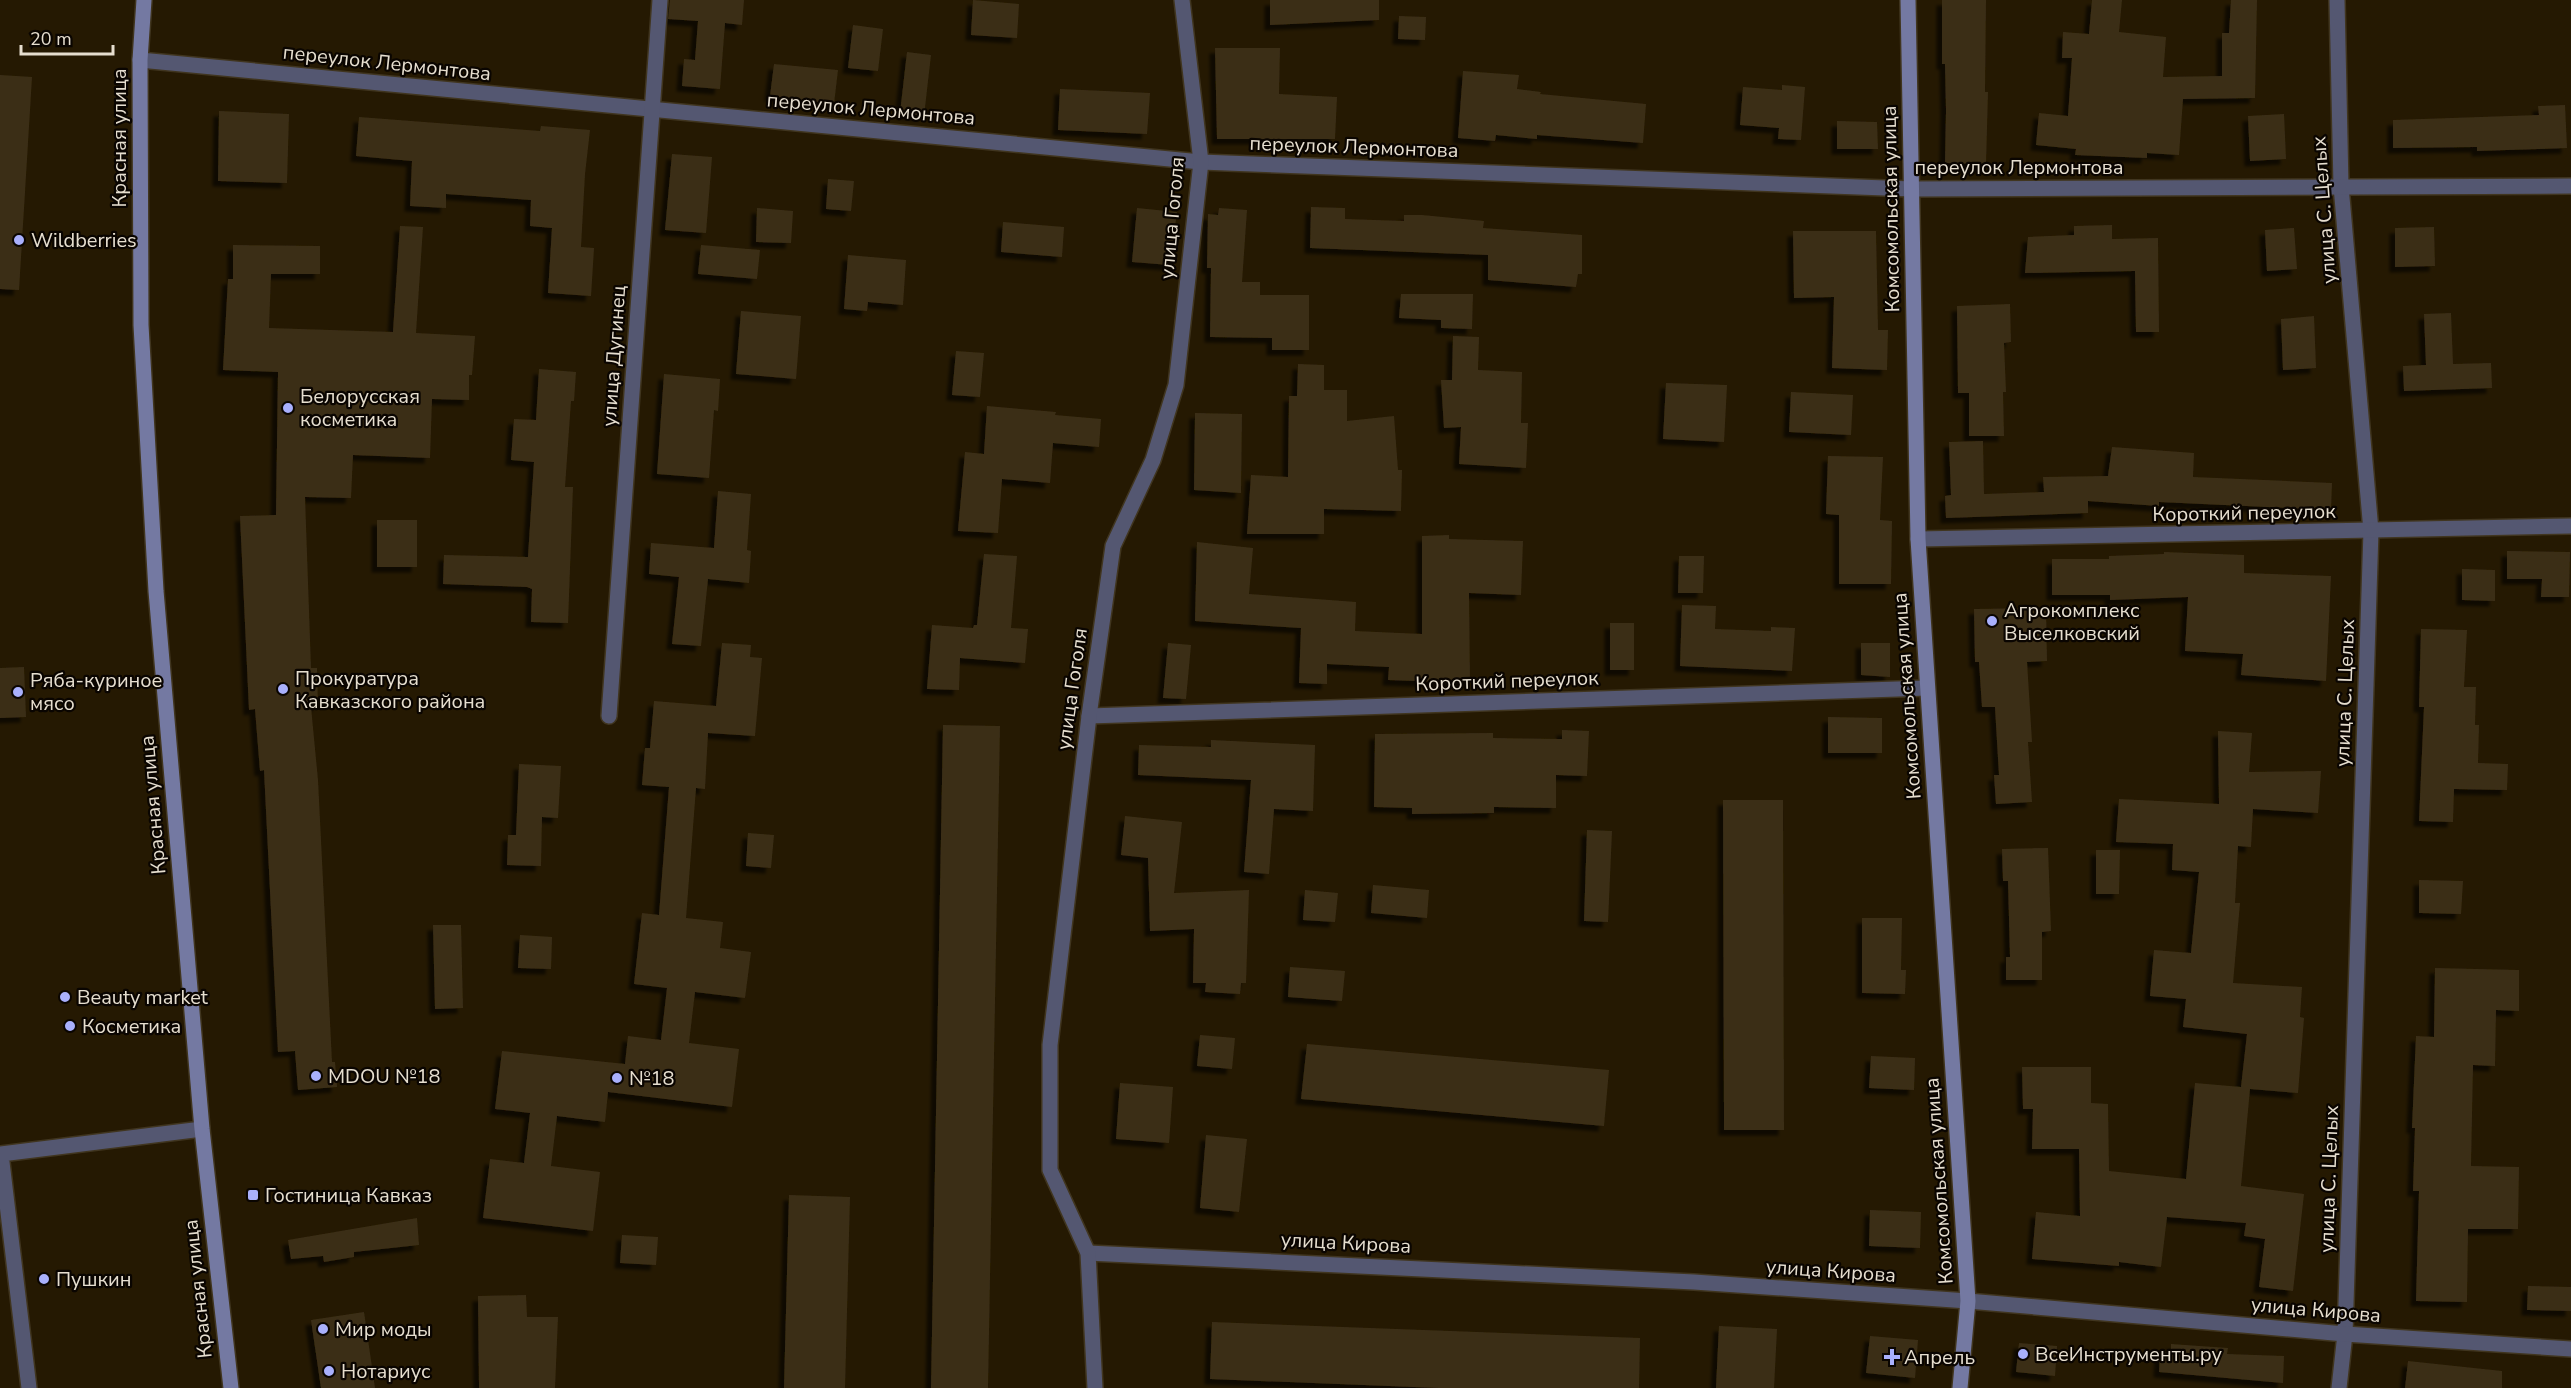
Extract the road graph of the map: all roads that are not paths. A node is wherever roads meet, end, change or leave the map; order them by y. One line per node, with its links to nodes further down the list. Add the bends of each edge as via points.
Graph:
1 (144, 0): 6 (main road, Красная улица)
2 (660, 0): 7 (street, улица Дугинец)
3 (1182, 0): 8 (street, улица Гоголя)
4 (1908, 0): 11 (main road, Комсомольская улица)
5 (2337, 0): 9 (street, улица С. Целых)
6 (140, 60): 7 (street, переулок Лермонтова); 18 (main road, Красная улица, via 141,324 153,545)
7 (654, 110): 8 (street, переулок Лермонтова); 16 (street, улица Дугинец)
8 (1201, 162): 11 (street, переулок Лермонтова); 17 (street, улица Гоголя, via 1176,385 1153,459 1113,546)
9 (2342, 186): 10 (street, переулок Лермонтова); 11 (street, переулок Лермонтова); 13 (street, улица С. Целых)
10 (2571, 186)
11 (1912, 189): 14 (main road, Комсомольская улица)
12 (2571, 526): 13 (street, Короткий переулок)
13 (2371, 531): 14 (street, Короткий переулок); 21 (street, улица С. Целых)
14 (1918, 539): 15 (main road, Комсомольская улица)
15 (1927, 688): 17 (street, Короткий переулок); 20 (main road, Комсомольская улица)
16 (609, 716)
17 (1089, 716): 19 (street, улица Гоголя, via 1050,1045 1050,1170)
18 (202, 1129): 23 (street, via 2,1154); 24 (main road, Красная улица)
19 (1088, 1253): 20 (street, улица Кирова, via 1694,1282); 25 (street, улица Гоголя)
20 (1968, 1301): 21 (street, улица Кирова); 26 (main road, Комсомольская улица)
21 (2344, 1334): 22 (street, улица Кирова); 27 (street, улица С. Целых)
22 (2571, 1349)
23 (29, 1388)
24 (231, 1388)
25 (1095, 1388)
26 (1960, 1388)
27 (2339, 1388)

